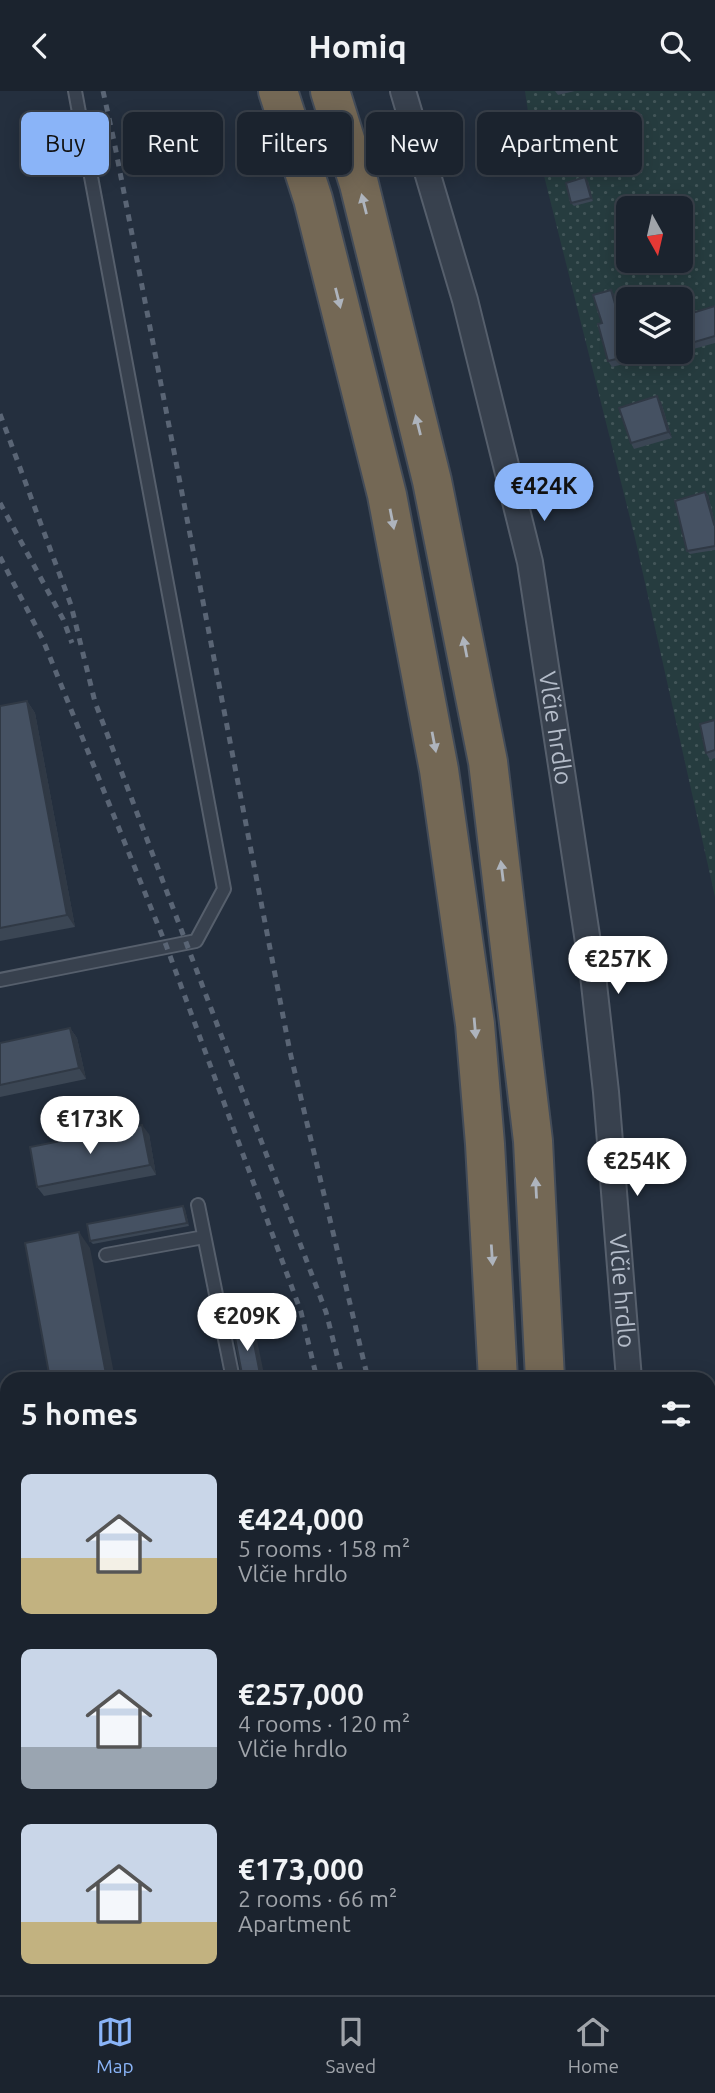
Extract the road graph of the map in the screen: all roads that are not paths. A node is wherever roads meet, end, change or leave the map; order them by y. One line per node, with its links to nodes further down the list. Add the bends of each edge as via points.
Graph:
1 (75, 91): 5 (lane, via 224,889 196,941)
2 (278, 91): 10 (highway, one-way to 10, via 313,199 387,495 439,770 467,960 485,1144)
3 (330, 91): 11 (highway, one-way to 3, via 533,1141 488,762 432,481 359,184)
4 (403, 91): 12 (street, Vlčie hrdlo, via 465,300 530,562 593,975)
5 (0, 980)
6 (198, 1205): 7 (lane)
7 (204, 1237): 8 (lane); 9 (lane)
8 (106, 1255)
9 (232, 1372)
10 (498, 1372)
11 (545, 1372)
12 (628, 1372)

